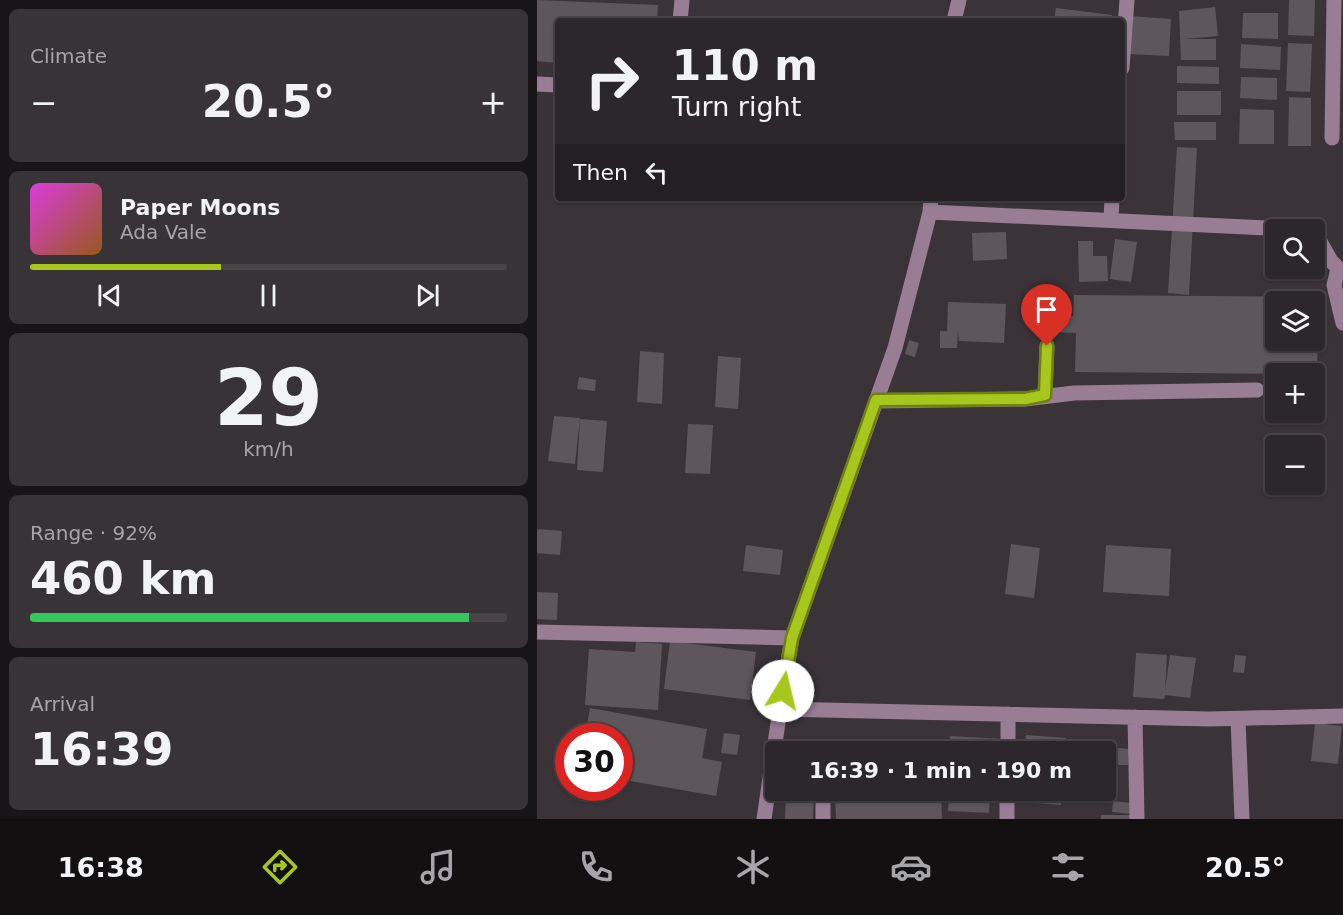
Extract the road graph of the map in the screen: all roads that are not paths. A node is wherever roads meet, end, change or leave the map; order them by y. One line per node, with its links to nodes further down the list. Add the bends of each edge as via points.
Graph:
1 (682, 0): 5 (street)
2 (959, 0): 6 (street)
3 (1127, 0): 7 (street)
4 (1334, 0): 10 (street)
5 (680, 18)
6 (955, 18)
7 (1125, 27)
8 (537, 84): 9 (street)
9 (555, 85)
10 (1332, 138)
11 (1113, 201): 13 (street)
12 (930, 205): 13 (street); 21 (street, via 895,348)
13 (1111, 220): 14 (street)
14 (1265, 228)
15 (1325, 247): 16 (street)
16 (1341, 271): 17 (street, via 1334,285)
17 (1343, 323)
18 (1047, 346): 20 (street)
19 (1257, 390): 20 (street)
20 (1045, 395): 21 (street, via 1025,399)
21 (876, 400): 23 (street)
22 (537, 632): 23 (street)
23 (792, 638): 24 (street)
24 (780, 709): 25 (street); 32 (street)
25 (1008, 714): 27 (street); 29 (street)
26 (1343, 716): 28 (street)
27 (1135, 717): 28 (street); 35 (street)
28 (1238, 719): 36 (street)
29 (1008, 741)
30 (823, 801): 33 (street)
31 (1007, 801): 34 (street)
32 (764, 819)
33 (823, 819)
34 (1007, 819)
35 (1137, 819)
36 (1242, 819)

